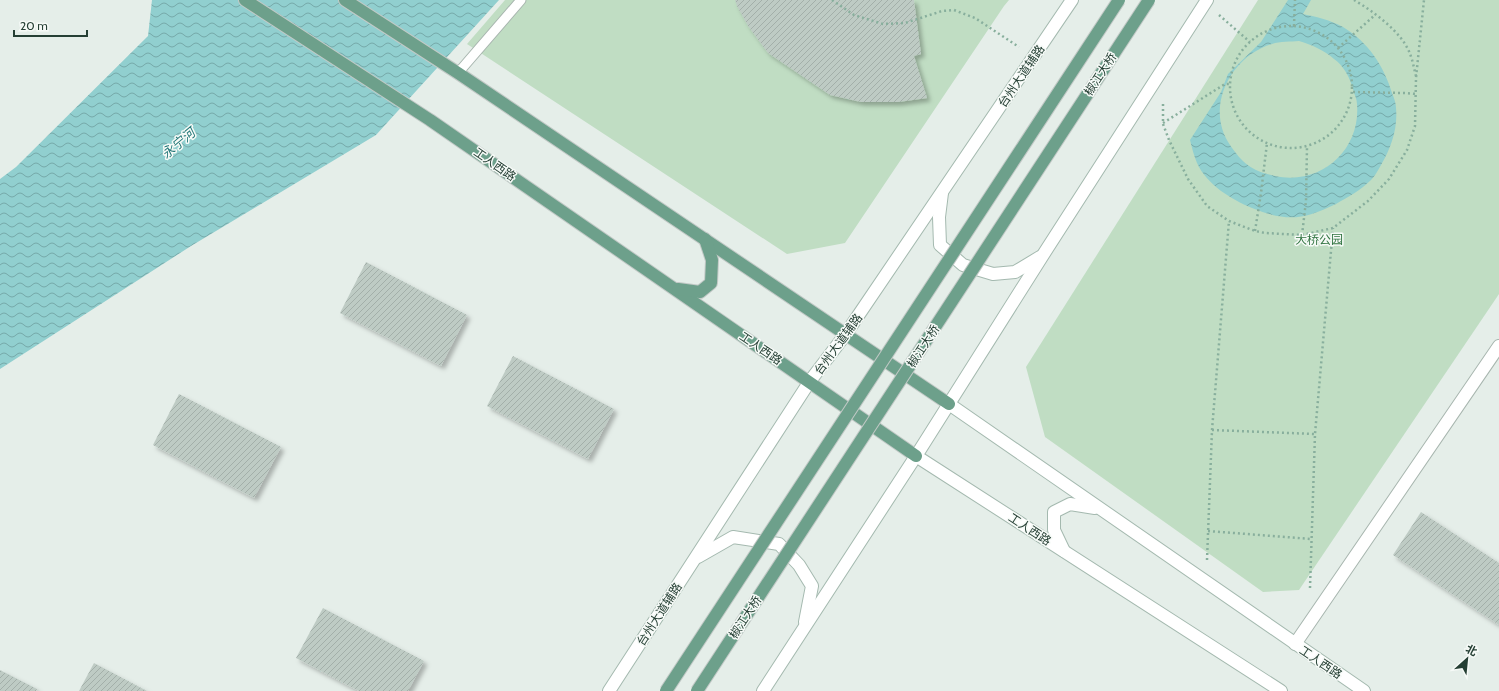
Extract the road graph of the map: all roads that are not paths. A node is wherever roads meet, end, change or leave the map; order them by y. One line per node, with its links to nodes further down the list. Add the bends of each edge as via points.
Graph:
1 (245, 0): 12 (main road, 工人西路, via 430,120)
2 (346, 0): 8 (main road, 工人西路)
3 (521, 0): 8 (lane)
4 (1072, 0): 9 (main road, 台州大道辅路)
5 (1119, 0): 24 (main road, 椒江大桥, bridge)
6 (1149, 0): 25 (main road, 椒江大桥, bridge)
7 (1206, 2): 11 (main road)
8 (458, 73): 10 (main road, 工人西路)
9 (943, 190): 11 (main road, via 939,217 940,246 963,265 993,274 1015,272); 13 (main road, 台州大道辅路)
10 (705, 239): 12 (main road, via 712,260 711,282 700,292); 13 (main road, 工人西路)
11 (1043, 255): 16 (main road)
12 (675, 288): 15 (main road, 工人西路)
13 (846, 335): 15 (main road, 台州大道辅路); 16 (main road, 工人西路)
14 (1499, 346): 22 (main road)
15 (810, 381): 17 (main road, 工人西路); 20 (main road, 台州大道辅路)
16 (949, 404): 17 (main road); 18 (main road, 工人西路)
17 (916, 456): 19 (main road, 工人西路); 21 (main road)
18 (1098, 508): 19 (main road, via 1070,504 1054,512 1054,530); 22 (main road, 工人西路)
19 (1064, 551): 27 (main road, 工人西路)
20 (695, 558): 21 (main road, via 733,536 779,544 799,566 812,586); 23 (main road, 台州大道辅路)
21 (804, 627): 26 (main road)
22 (1295, 644): 28 (main road, 工人西路)
23 (609, 691)
24 (666, 691)
25 (696, 691)
26 (763, 691)
27 (1281, 691)
28 (1364, 691)

